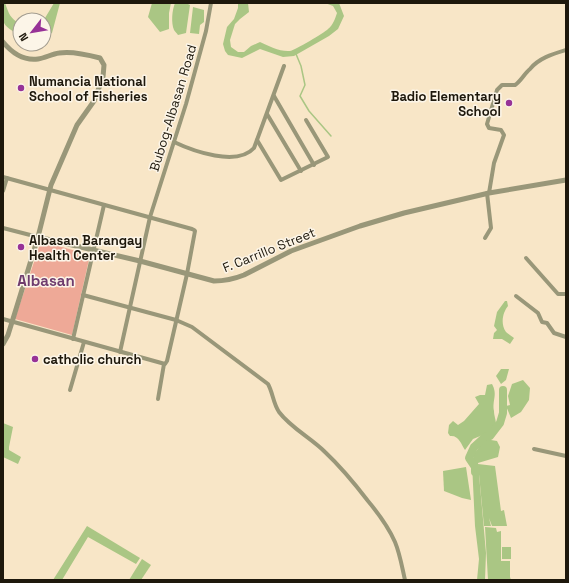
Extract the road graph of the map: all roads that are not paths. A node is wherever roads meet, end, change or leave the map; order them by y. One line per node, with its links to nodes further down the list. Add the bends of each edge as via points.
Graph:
1 (211, 4): 9 (street, Bubog-Albasan Road, via 206,31)
2 (3, 42): 14 (street, via 15,54 31,59 73,53 100,58 104,65 103,77 94,101 78,125)
3 (566, 50): 16 (street, via 547,56 530,68 515,85 502,85 497,90 487,124 489,128 501,130 504,135 494,163)
4 (284, 66): 5 (street)
5 (274, 96): 6 (street); 10 (street)
6 (267, 114): 8 (street); 11 (street)
7 (306, 120): 10 (street, via 328,157)
8 (257, 140): 9 (street, via 252,151 235,157 202,153); 11 (street, via 281,180)
9 (174, 142): 18 (street, Bubog-Albasan Road)
10 (314, 165): 11 (street)
11 (301, 171)
12 (5, 178): 14 (street); 15 (street)
13 (566, 180): 16 (street, F. Carrillo Street)
14 (50, 190): 17 (street); 20 (street)
15 (3, 191)
16 (488, 193): 21 (street, via 491,228); 25 (street, F. Carrillo Street, via 360,226 291,251 237,278 214,281)
17 (104, 205): 18 (street); 22 (street)
18 (150, 217): 24 (street, Bubog-Albasan Road); 25 (street, via 194,230)
19 (3, 228): 20 (street, F. Carrillo Street)
20 (38, 237): 22 (street, F. Carrillo Street); 32 (street)
21 (486, 238)
22 (94, 251): 24 (street, F. Carrillo Street); 27 (street)
23 (526, 258): 26 (street, via 558,294)
24 (140, 261): 25 (street, F. Carrillo Street); 29 (street, Bubog-Albasan Road)
25 (187, 274): 31 (street)
26 (566, 294)
27 (83, 296): 29 (street); 34 (street)
28 (516, 296): 33 (street, via 538,313 542,322 547,323 554,333)
29 (130, 308): 31 (street); 37 (street, Bubog-Albasan Road)
30 (3, 319): 32 (street)
31 (176, 320): 38 (street, via 167,361); 43 (street, via 198,331 268,384 280,413 325,452 352,480 387,525 400,555)
32 (12, 321): 34 (street); 36 (street)
33 (566, 337)
34 (73, 339): 35 (street)
35 (84, 342): 37 (street); 39 (street)
36 (3, 344)
37 (120, 352): 38 (street)
38 (164, 364): 40 (street)
39 (70, 390)
40 (158, 399)
41 (534, 449): 42 (street)
42 (566, 456)
43 (405, 580)

